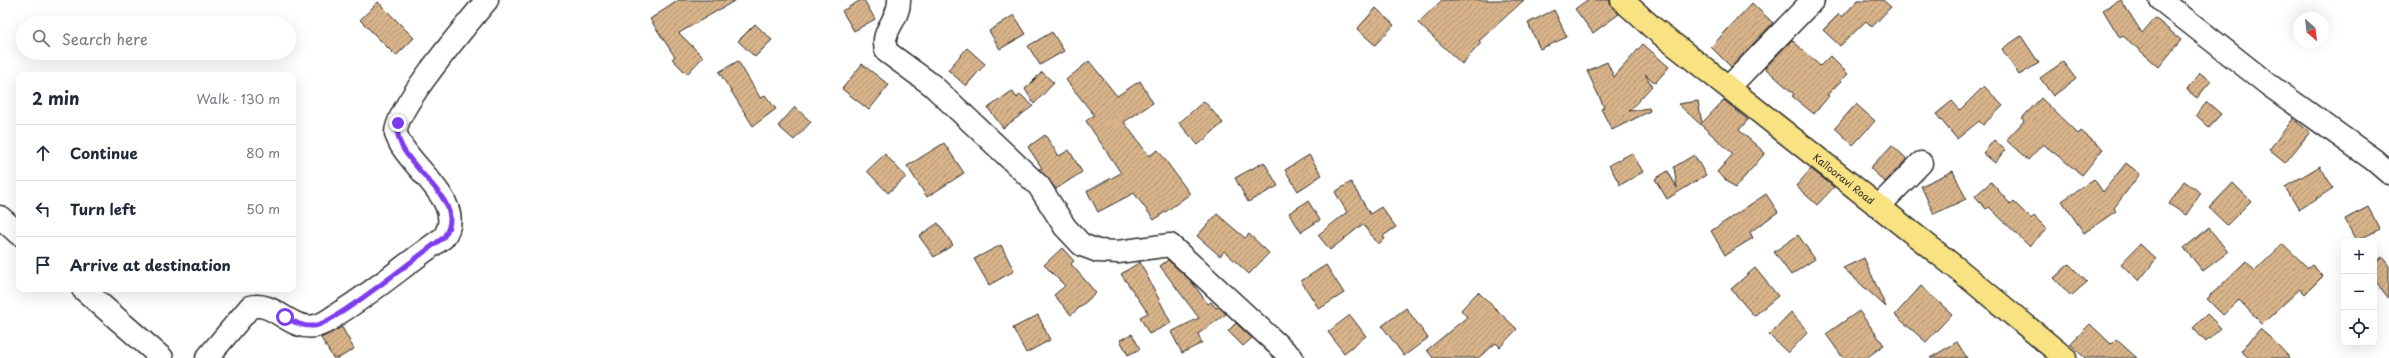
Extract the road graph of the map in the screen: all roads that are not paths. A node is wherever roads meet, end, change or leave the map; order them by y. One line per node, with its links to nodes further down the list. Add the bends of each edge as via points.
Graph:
1 (487, 0): 14 (street, via 427,74 398,123 395,134 406,155 444,198 450,211 450,228 447,233 350,307 315,326 303,326 266,306 250,307)
2 (899, 0): 15 (street, via 897,14 884,37 887,52 932,85 1038,186 1065,227 1082,245 1098,251 1118,252 1170,245)
3 (1622, 0): 6 (main road, Kallooravi Road, via 1652,27)
4 (1813, 0): 6 (street)
5 (2161, 0): 8 (street, via 2269,85)
6 (1729, 87): 9 (main road, Kallooravi Road)
7 (1921, 163): 9 (street)
8 (2389, 173)
9 (1878, 207): 16 (main road, Kallooravi Road)
10 (0, 217): 11 (street)
11 (16, 231)
12 (86, 292): 13 (street)
13 (162, 358)
14 (207, 358)
15 (1292, 358)
16 (2066, 358)

